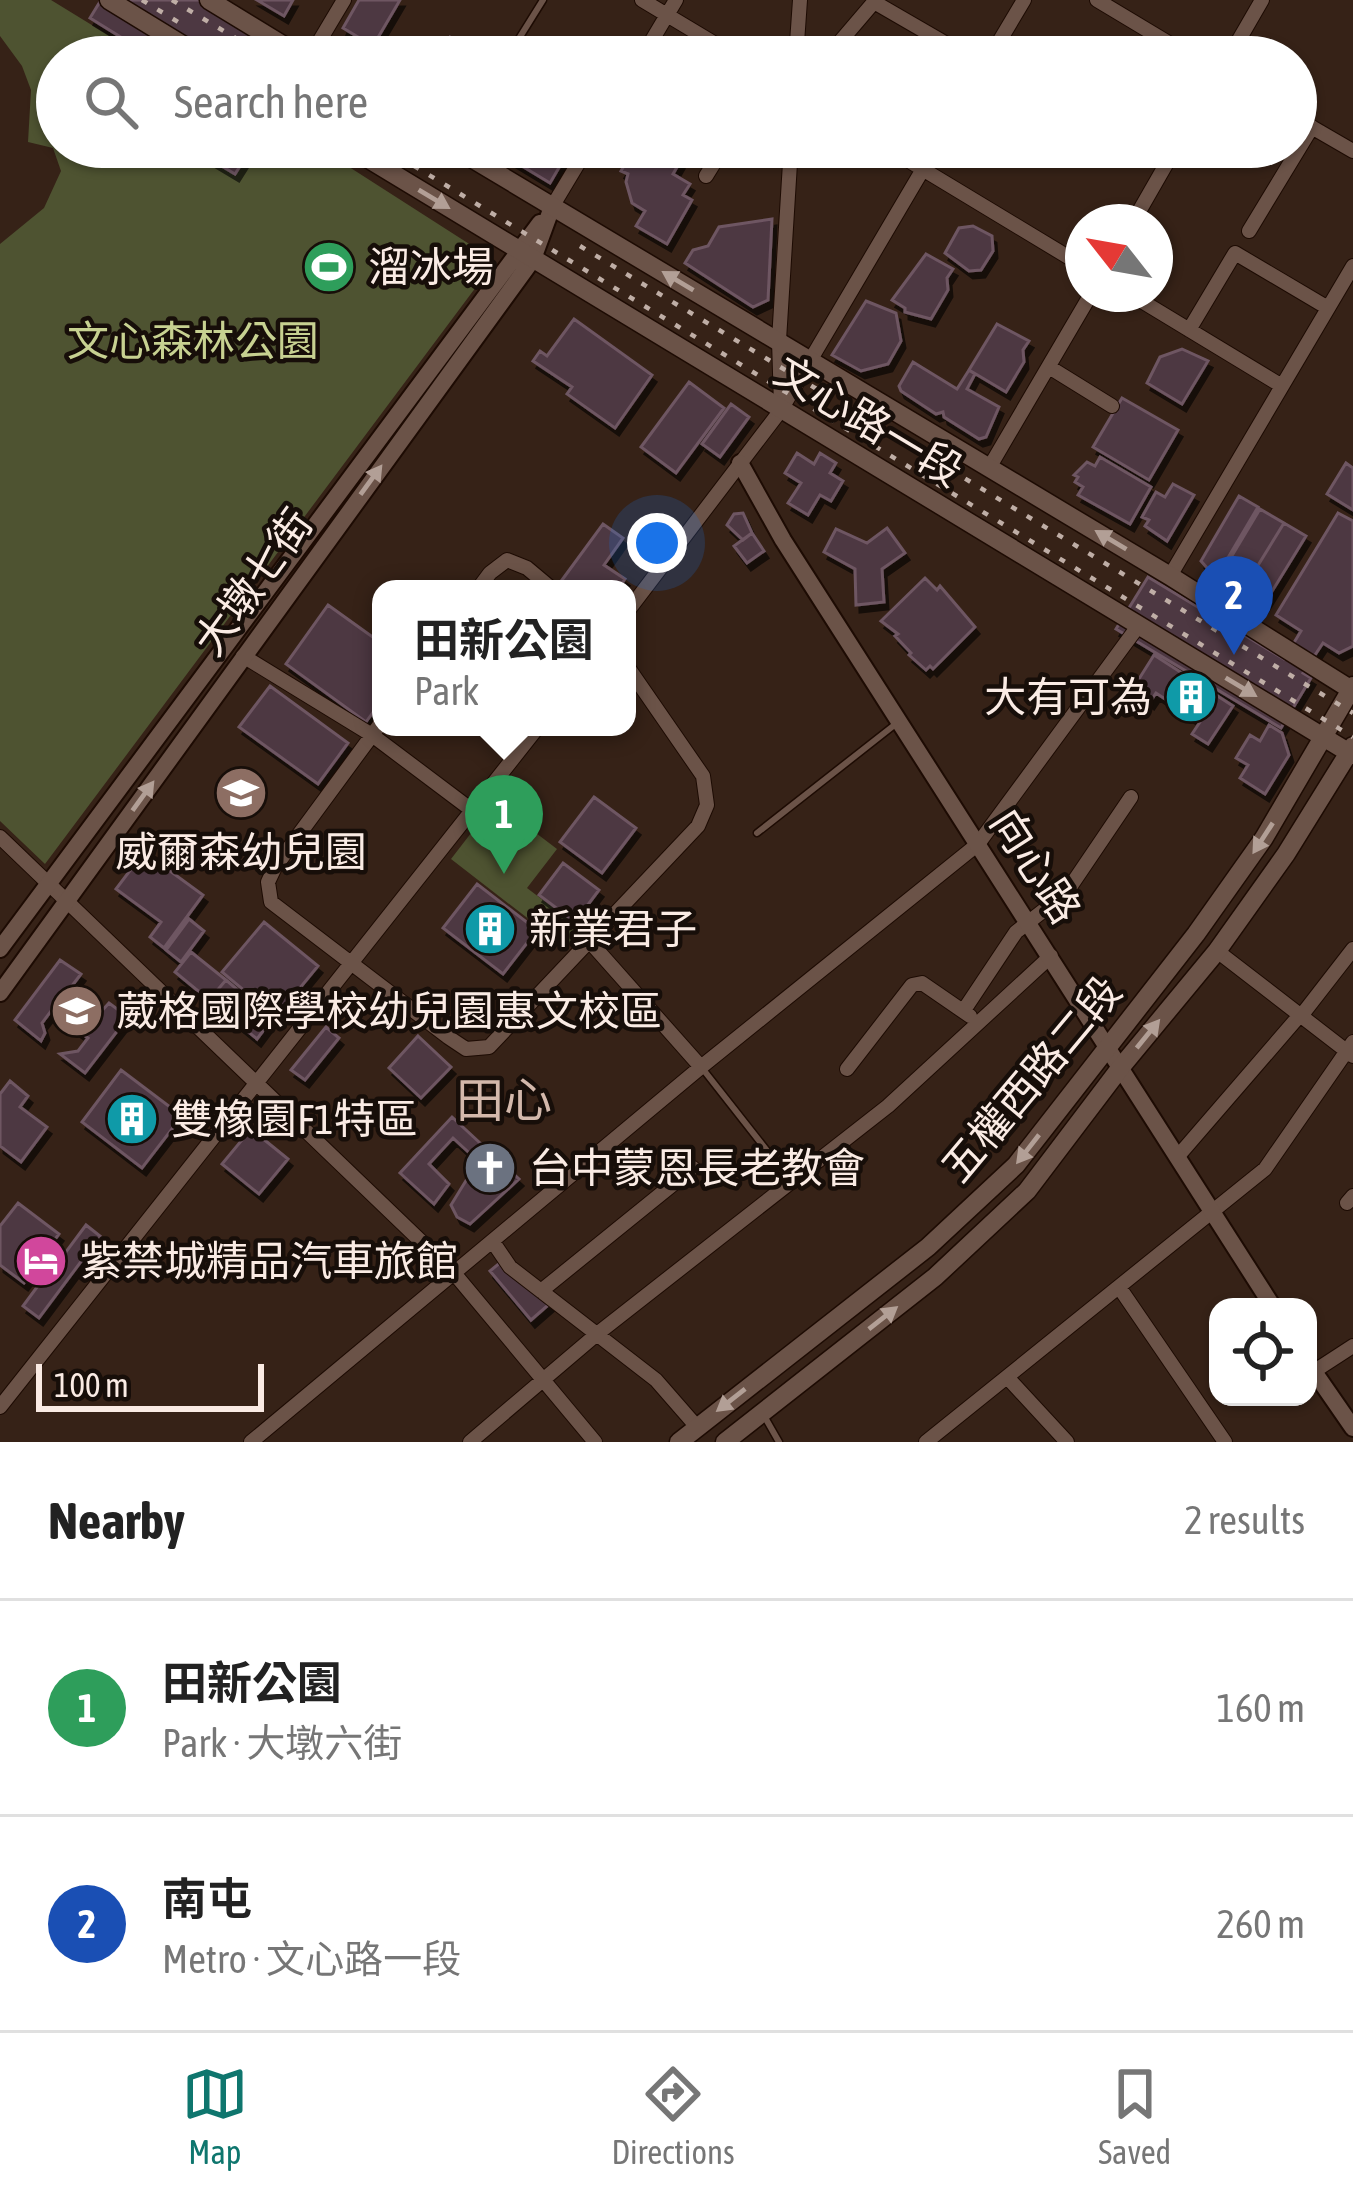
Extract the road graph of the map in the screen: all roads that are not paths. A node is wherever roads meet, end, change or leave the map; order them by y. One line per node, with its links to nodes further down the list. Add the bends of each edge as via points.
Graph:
1 (109, 0): 13 (main road)
2 (209, 0): 14 (main road)
3 (344, 0): 15 (street)
4 (543, 0): 16 (lane)
5 (643, 0): 12 (street)
6 (676, 0): 12 (street)
7 (800, 0): 19 (street)
8 (1024, 0): 22 (street)
9 (1097, 0): 23 (street)
10 (1262, 0): 24 (street)
11 (874, 1): 20 (street); 21 (street)
12 (668, 15): 17 (street); 18 (street)
13 (168, 36)
14 (270, 36)
15 (320, 36)
16 (521, 36)
17 (655, 36)
18 (702, 36)
19 (797, 36)
20 (845, 36)
21 (933, 36)
22 (1003, 36)
23 (1157, 36)
24 (1241, 36)
25 (1317, 130): 26 (street)
26 (1353, 152)
27 (383, 168): 39 (main road, 文心路一段, one-way to 39)
28 (488, 168): 37 (main road, 文心路一段)
29 (575, 168): 37 (street, 大墩七街)
30 (711, 168): 35 (street)
31 (790, 168): 46 (street)
32 (1164, 168): 36 (street)
33 (1287, 168): 38 (street)
34 (922, 169): 40 (street); 47 (street)
35 (706, 176)
36 (1143, 204)
37 (552, 207): 39 (street, 大墩七街); 46 (main road, 文心路一段, one-way to 37)
38 (1249, 231)
39 (526, 255): 51 (main road, 文心路一段); 59 (street, 大墩七街, one-way to 39); 74 (street, 大墩七街)
40 (1065, 255)
41 (1353, 266): 42 (street)
42 (1328, 308): 45 (street, via 1235,254); 49 (street)
43 (1080, 312): 48 (street)
44 (1160, 312): 45 (street)
45 (1189, 330): 49 (street)
46 (779, 340): 47 (main road, 文心路一段); 51 (street)
47 (808, 359): 51 (street); 53 (main road, 文心路一段)
48 (1048, 367): 50 (street); 53 (street)
49 (1282, 386): 54 (street)
50 (1112, 406)
51 (781, 410): 52 (street); 58 (main road, 文心路一段)
52 (740, 463): 57 (street); 62 (street, 向心路)
53 (989, 468): 54 (main road, 文心路一段, one-way to 53)
54 (1171, 576): 61 (main road, 文心路一段)
55 (487, 580): 56 (street, via 507,560)
56 (541, 580)
57 (636, 600)
58 (1138, 625): 67 (main road, 文心路一段, one-way to 67); 73 (street)
59 (243, 656): 63 (street); 75 (street, 大墩七街, one-way to 59)
60 (636, 679): 77 (street, via 703,776 707,805 698,826)
61 (1352, 689): 67 (main road, 五權西路二段)
62 (899, 721): 71 (lane); 73 (street, 向心路)
63 (372, 727)
64 (372, 735): 82 (street, via 268,882 271,902)
65 (384, 736): 70 (street)
66 (531, 736): 70 (street)
67 (1323, 737): 68 (main road, 文心路一段); 87 (main road, 五權西路二段, one-way to 87, via 1264,838)
68 (1352, 751): 80 (main road, 五權西路二段)
69 (1131, 797): 76 (street, via 1066,892)
70 (473, 811): 82 (street)
71 (757, 833)
72 (0, 837): 74 (street)
73 (978, 844): 76 (street, 向心路); 89 (street)
74 (49, 885): 75 (street); 78 (street, 大墩七街)
75 (67, 903): 83 (street, 大墩七街); 92 (street)
76 (1029, 923): 81 (street, 向心路); 84 (street)
77 (591, 943): 82 (street, via 489,1046 466,1049); 89 (street)
78 (0, 949)
79 (1353, 949): 85 (street)
80 (1216, 951): 85 (street); 90 (main road, 五權西路二段, one-way to 80)
81 (1051, 956): 86 (street); 87 (street, 向心路)
82 (353, 964): 92 (street)
83 (0, 993)
84 (964, 1010): 86 (street); 91 (street, via 922,982 912,985)
85 (1300, 1015): 88 (street); 93 (street)
86 (979, 1023): 95 (street)
87 (1109, 1045): 90 (street, 向心路); 110 (main road, 五權西路二段, one-way to 110, via 987,1195)
88 (1351, 1050): 96 (street, via 1265,1169)
89 (701, 1067): 95 (lane); 97 (street)
90 (1121, 1067): 93 (street, 向心路); 109 (main road, 五權西路二段, one-way to 90, via 987,1232)
91 (847, 1069)
92 (255, 1082): 98 (street); 108 (street)
93 (1179, 1155): 96 (street, 向心路)
94 (694, 1168): 100 (street)
95 (792, 1183): 102 (street)
96 (1214, 1210): 99 (street); 101 (street, 向心路)
97 (493, 1243): 98 (street); 100 (street)
98 (454, 1273): 107 (street); 112 (street)
99 (1120, 1287): 105 (street); 120 (street)
100 (541, 1291): 102 (street)
101 (1268, 1298)
102 (597, 1334): 107 (street); 110 (street, via 656,1380)
103 (1353, 1346): 104 (street)
104 (1317, 1365)
105 (1007, 1377): 118 (street); 119 (street)
106 (1317, 1377): 111 (street)
107 (542, 1380): 113 (street); 114 (street)
108 (0, 1407)
109 (762, 1413): 116 (main road, 五權西路二段); 117 (lane)
110 (697, 1427): 115 (main road, 五權西路二段)
111 (1353, 1428)
112 (251, 1442)
113 (470, 1442)
114 (595, 1442)
115 (679, 1442)
116 (725, 1442)
117 (779, 1442)
118 (926, 1442)
119 (1067, 1442)
120 (1225, 1442)

